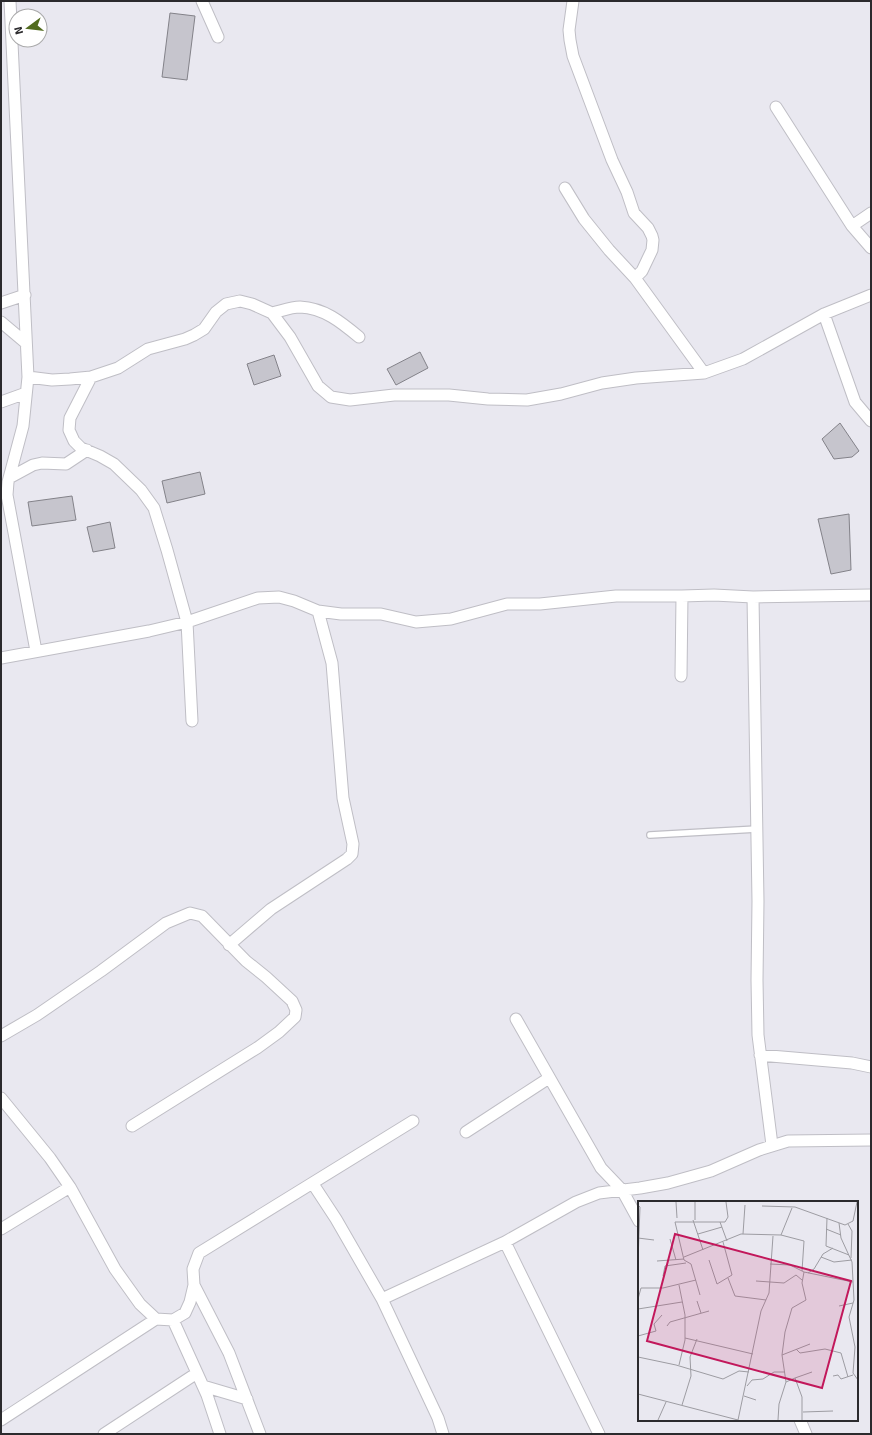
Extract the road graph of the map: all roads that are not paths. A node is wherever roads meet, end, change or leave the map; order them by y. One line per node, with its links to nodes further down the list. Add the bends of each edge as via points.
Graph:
1 (10, 1): 11 (street)
2 (202, 1): 4 (street)
3 (573, 1): 10 (street, via 569,30 573,56 634,212 648,228 653,240 652,250 642,271)
4 (218, 37)
5 (776, 107): 8 (street)
6 (565, 188): 10 (street, via 584,219)
7 (871, 213): 8 (street)
8 (852, 226): 9 (street)
9 (871, 248)
10 (635, 278): 19 (street)
11 (25, 295): 13 (street); 18 (street)
12 (871, 295): 15 (street)
13 (1, 302)
14 (272, 313): 17 (street, via 299,307 322,311); 19 (street, via 290,337 318,386 332,396 350,400 394,395 449,395 527,400 616,381); 21 (street, via 240,301 226,304 216,312 204,329 194,335 148,349 118,368)
15 (824, 314): 19 (street, via 743,359); 24 (street, via 855,402)
16 (1, 322): 18 (street)
17 (359, 337)
18 (26, 343): 20 (street)
19 (704, 373)
20 (28, 377): 21 (street, via 52,380); 22 (street)
21 (91, 377): 25 (street, via 70,418 69,430 74,441)
22 (26, 393): 23 (street); 26 (street, via 23,426)
23 (1, 402)
24 (871, 421)
25 (87, 450): 26 (street, via 66,464 33,464); 31 (street, via 114,464 141,490 154,508)
26 (9, 478): 32 (street, via 9,507)
27 (871, 595): 29 (street)
28 (682, 596): 29 (street); 30 (street, via 616,596 540,604 507,604 451,619 416,622 381,614); 34 (street)
29 (753, 597): 36 (street)
30 (318, 611): 31 (street, via 279,597 258,598); 38 (street, via 332,663 343,798 353,844 352,854 271,909)
31 (187, 622): 32 (street); 35 (street)
32 (36, 651): 33 (street)
33 (1, 658)
34 (681, 676)
35 (192, 721)
36 (758, 829): 37 (lane); 41 (street, via 757,980)
37 (650, 835)
38 (230, 945): 40 (street, via 202,916 190,913 166,923 50,1006); 46 (street, via 292,1001 296,1010 294,1017 257,1048)
39 (516, 1019): 43 (street)
40 (1, 1036)
41 (760, 1055): 42 (street); 49 (street)
42 (871, 1067)
43 (550, 1078): 47 (street); 52 (street, via 601,1168)
44 (1, 1098): 51 (street)
45 (413, 1121): 50 (street)
46 (132, 1126)
47 (466, 1132)
48 (871, 1140): 49 (street, via 788,1141)
49 (772, 1145): 52 (street, via 711,1171 668,1183)
50 (313, 1184): 56 (street, via 199,1253 193,1269); 57 (street)
51 (70, 1186): 54 (street); 58 (street, via 115,1269 140,1304)
52 (622, 1190): 53 (street); 55 (street, via 599,1193 576,1202)
53 (638, 1219)
54 (1, 1229)
55 (505, 1242): 57 (street); 69 (street)
56 (194, 1285): 59 (street, via 185,1313); 62 (street, via 229,1353)
57 (382, 1299): 68 (street)
58 (156, 1319): 59 (street); 63 (street)
59 (173, 1320): 60 (street)
60 (197, 1373): 61 (street); 65 (street)
61 (203, 1386): 62 (street); 66 (street)
62 (247, 1399): 67 (street)
63 (1, 1420)
64 (800, 1421): 70 (street)
65 (104, 1434)
66 (220, 1434)
67 (260, 1434)
68 (444, 1434)
69 (599, 1434)
70 (806, 1434)

